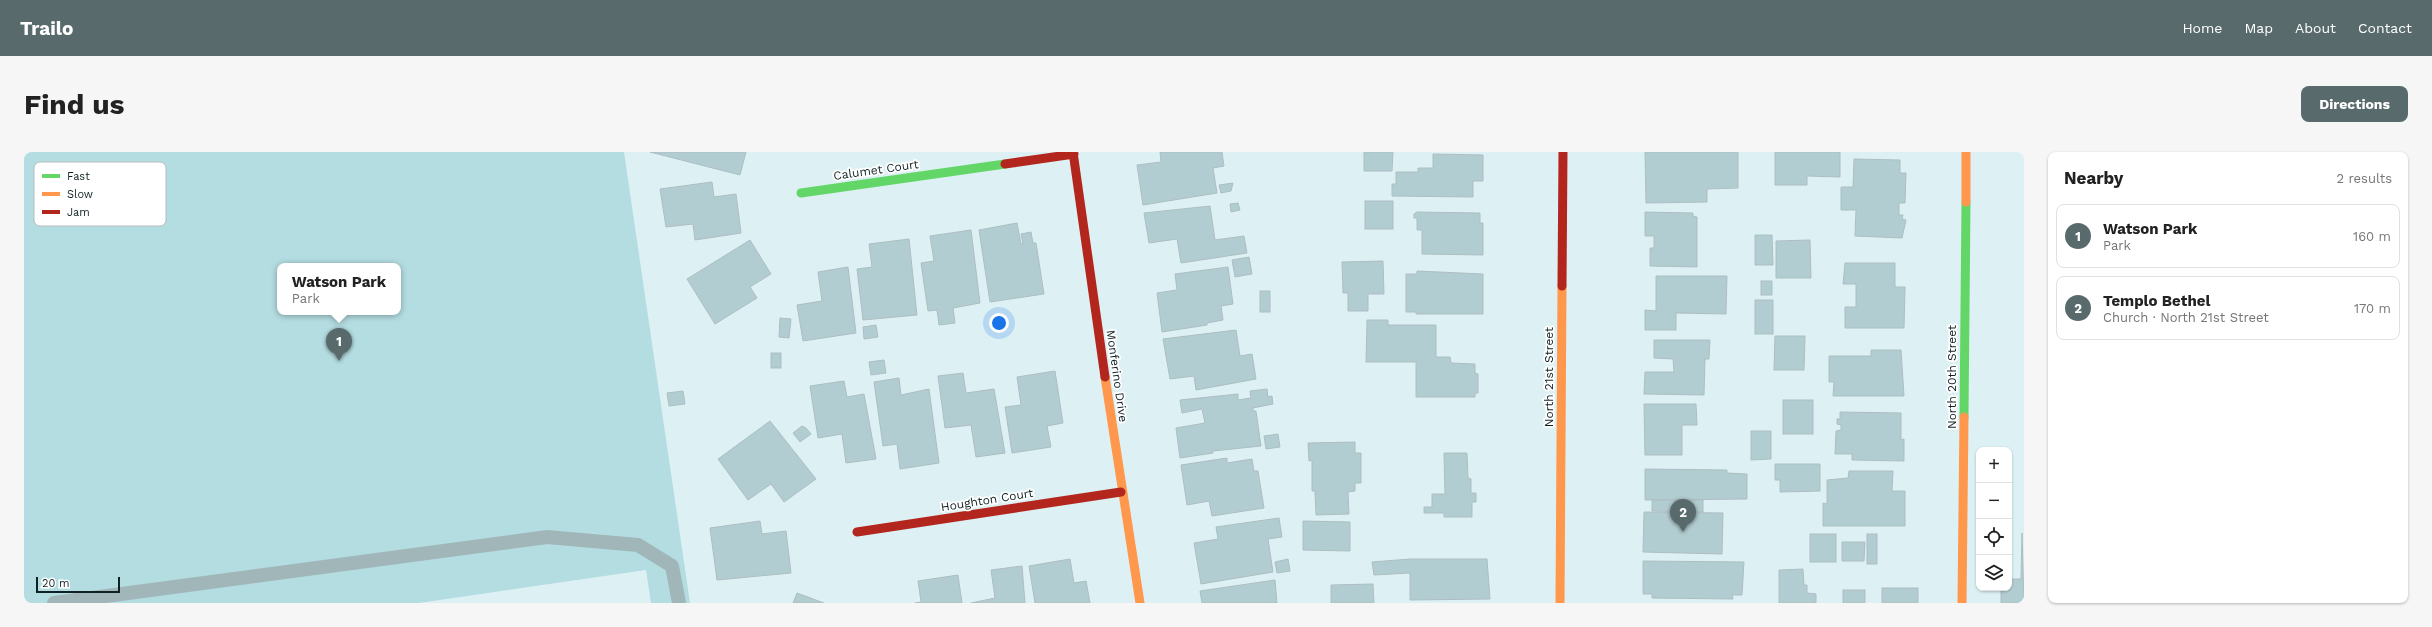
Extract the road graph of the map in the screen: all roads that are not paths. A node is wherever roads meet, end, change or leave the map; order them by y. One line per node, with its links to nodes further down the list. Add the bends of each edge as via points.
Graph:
1 (1563, 152): 10 (street, North 21st Street)
2 (1966, 152): 11 (street, North 20th Street)
3 (1073, 153): 4 (street, Calumet Court); 5 (street, Monferino Drive)
4 (801, 193)
5 (1120, 492): 6 (street, Houghton Court); 9 (street, Monferino Drive)
6 (857, 532)
7 (54, 603): 8 (lane, via 547,537 638,545 672,566)
8 (679, 603)
9 (1140, 603)
10 (1560, 603)
11 (1962, 603)

